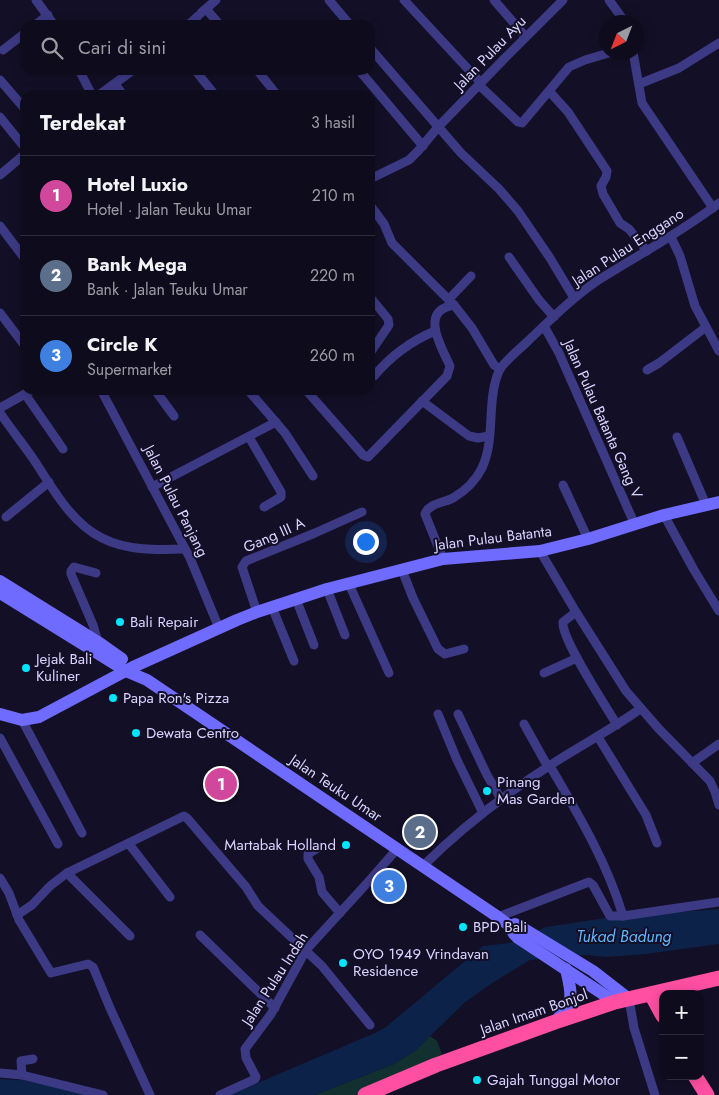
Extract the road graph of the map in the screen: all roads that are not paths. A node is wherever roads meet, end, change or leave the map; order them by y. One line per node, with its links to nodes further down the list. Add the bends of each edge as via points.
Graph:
1 (36, 0): 9 (street)
2 (216, 0): 8 (street)
3 (329, 0): 15 (street)
4 (404, 0): 30 (street)
5 (494, 0): 16 (street)
6 (562, 0): 16 (street, Jalan Pulau Ayu)
7 (609, 0): 10 (street)
8 (201, 13): 13 (street); 14 (street)
9 (48, 15): 11 (street); 12 (street)
10 (620, 15)
11 (42, 20)
12 (51, 20)
13 (193, 20)
14 (212, 20)
15 (346, 20)
16 (525, 36): 30 (street, Jalan Pulau Ayu)
17 (20, 37): 19 (street)
18 (719, 43): 31 (street, via 678,68)
19 (3, 50)
20 (375, 54): 40 (street)
21 (599, 56): 37 (street, via 569,67)
22 (634, 60): 31 (street)
23 (82, 75): 32 (street)
24 (127, 75): 29 (street)
25 (199, 75): 35 (street)
26 (261, 75): 36 (street)
27 (363, 75): 42 (street)
28 (0, 80): 38 (street)
29 (115, 84): 33 (street); 34 (street)
30 (480, 84): 37 (street, via 521,124); 40 (street, Jalan Pulau Ayu)
31 (639, 84): 46 (street, via 647,113)
32 (89, 90)
33 (107, 90)
34 (119, 90)
35 (211, 90)
36 (273, 90)
37 (549, 91): 50 (street, via 568,112 606,171 601,186 603,194 620,223)
38 (20, 103)
39 (0, 117): 41 (street)
40 (439, 126): 42 (street, Jalan Pulau Ayu); 54 (street, via 518,211)
41 (20, 142)
42 (422, 146): 45 (street, Jalan Pulau Ayu, via 409,160)
43 (20, 158): 44 (street)
44 (0, 175)
45 (375, 177)
46 (716, 206): 49 (street, Jalan Pulau Enggano)
47 (375, 212): 55 (street, via 392,243)
48 (0, 226): 51 (street)
49 (671, 237): 50 (street, Jalan Pulau Enggano); 60 (street, via 695,306)
50 (647, 251): 54 (street, Jalan Pulau Enggano)
51 (20, 252)
52 (509, 257): 58 (street)
53 (472, 276): 55 (street)
54 (574, 298): 58 (street, Jalan Pulau Enggano)
55 (452, 302): 61 (street, via 437,315); 65 (street, via 494,365)
56 (375, 303): 63 (street, via 389,325)
57 (0, 313): 62 (street)
58 (554, 317): 59 (street, Jalan Pulau Enggano)
59 (544, 326): 65 (street, Jalan Pulau Enggano); 93 (street, Jalan Pulau Batanta Gang V)
60 (706, 327): 64 (street); 66 (street, via 660,364)
61 (435, 331): 67 (street, via 396,354); 74 (street, via 450,366 447,376)
62 (20, 339)
63 (375, 346)
64 (719, 351)
65 (500, 368): 79 (street, via 494,385)
66 (647, 370)
67 (375, 375)
68 (22, 395): 75 (street)
69 (31, 395): 82 (street)
70 (104, 395): 86 (street, Jalan Pulau Panjang)
71 (159, 395): 77 (street)
72 (252, 395): 78 (street)
73 (310, 395): 74 (street, via 368,457)
74 (422, 401): 79 (street, via 469,436)
75 (2, 403)
76 (0, 413): 84 (street)
77 (174, 416)
78 (276, 422): 80 (street); 83 (street)
79 (489, 436): 97 (street, via 482,468 474,480 453,498 426,511 427,522)
80 (249, 437): 86 (street); 89 (street, via 281,492 281,497)
81 (678, 437): 88 (street)
82 (63, 449)
83 (313, 476)
84 (48, 482): 92 (street); 95 (street, via 78,520 101,538 149,550)
85 (563, 485): 94 (street)
86 (152, 487): 95 (street, Jalan Pulau Panjang)
87 (719, 502): 88 (main road, Jalan Pulau Batanta)
88 (706, 505): 91 (main road, Jalan Pulau Batanta)
89 (264, 507)
90 (362, 512): 106 (street, Gang III A, via 246,560 242,567)
91 (664, 515): 93 (main road, Jalan Pulau Batanta); 108 (street)
92 (6, 517)
93 (634, 525): 94 (main road, Jalan Pulau Batanta)
94 (588, 540): 96 (main road, Jalan Pulau Batanta)
95 (185, 549): 109 (street, Jalan Pulau Panjang)
96 (540, 551): 97 (main road, Jalan Pulau Batanta); 107 (street)
97 (443, 559): 98 (main road, Jalan Pulau Batanta)
98 (402, 570): 101 (main road, Jalan Pulau Batanta); 113 (street, via 438,649 445,654)
99 (96, 573): 111 (street, via 74,567 71,571)
100 (0, 582): 111 (main road, Jalan Teuku Umar)
101 (349, 584): 102 (main road, Jalan Pulau Batanta); 117 (street)
102 (327, 590): 104 (main road, Jalan Pulau Batanta); 110 (street)
103 (0, 593): 116 (main road, Jalan Teuku Umar)
104 (296, 600): 105 (main road, Jalan Pulau Batanta); 112 (street)
105 (272, 607): 106 (main road, Jalan Pulau Batanta); 115 (street)
106 (257, 612): 109 (main road, Jalan Pulau Batanta)
107 (576, 612): 114 (street, via 565,619 562,626); 119 (street)
108 (719, 612)
109 (219, 628): 116 (main road, Jalan Pulau Batanta)
110 (345, 635)
111 (98, 642): 116 (main road, Jalan Teuku Umar)
112 (314, 645)
113 (464, 649)
114 (577, 658): 118 (street); 125 (street)
115 (294, 661)
116 (129, 669): 123 (main road, Jalan Pulau Batanta, via 39,717); 139 (main road, Jalan Teuku Umar)
117 (389, 674)
118 (544, 674)
119 (640, 709): 125 (street); 129 (street)
120 (0, 714): 123 (main road)
121 (438, 714): 133 (street)
122 (458, 714): 131 (street)
123 (22, 720): 134 (street)
124 (524, 724): 130 (street)
125 (617, 725): 126 (street)
126 (598, 737): 130 (street); 137 (street, via 646,815)
127 (0, 738): 135 (street)
128 (719, 744): 129 (street)
129 (692, 763): 132 (street, via 710,781)
130 (549, 766): 131 (street); 147 (street, via 596,846)
131 (502, 799): 133 (street)
132 (719, 805)
133 (483, 813): 140 (street)
134 (82, 834)
135 (58, 844)
136 (130, 844): 141 (street); 143 (street); 151 (street, via 184,816 246,887 258,906)
137 (656, 844)
138 (318, 848): 145 (street, via 308,854 308,859 319,877 322,892)
139 (397, 849): 140 (main road, Jalan Teuku Umar); 145 (street, Jalan Pulau Indah)
140 (424, 866): 148 (main road, Jalan Teuku Umar)
141 (68, 873): 146 (street, via 50,886 32,906); 150 (street)
142 (0, 878): 146 (street)
143 (170, 897)
144 (719, 902): 147 (street)
145 (340, 913): 151 (street, Jalan Pulau Indah)
146 (17, 915): 164 (street, via 51,973 88,964 94,967)
147 (624, 916): 148 (street, via 610,916 589,882)
148 (498, 917): 152 (main road, Jalan Teuku Umar)
149 (200, 935): 156 (street)
150 (130, 936)
151 (306, 950): 156 (street, Jalan Pulau Indah); 159 (street)
152 (566, 964): 155 (main road, Jalan Teuku Umar); 158 (main road, via 571,997)
153 (719, 978): 154 (highway, Jalan Imam Bonjol)
154 (651, 994): 155 (highway, Jalan Imam Bonjol); 157 (highway)
155 (622, 1000): 158 (highway, Jalan Imam Bonjol); 167 (street)
156 (275, 1008): 165 (street, Jalan Pulau Indah, via 244,1051 256,1078)
157 (659, 1009)
158 (556, 1022): 166 (highway, Jalan Imam Bonjol, via 436,1065)
159 (370, 1024)
160 (33, 1059): 162 (street, via 21,1061)
161 (0, 1073): 162 (street)
162 (22, 1075): 163 (street)
163 (103, 1095)
164 (150, 1095)
165 (220, 1095)
166 (365, 1095)
167 (655, 1095)

